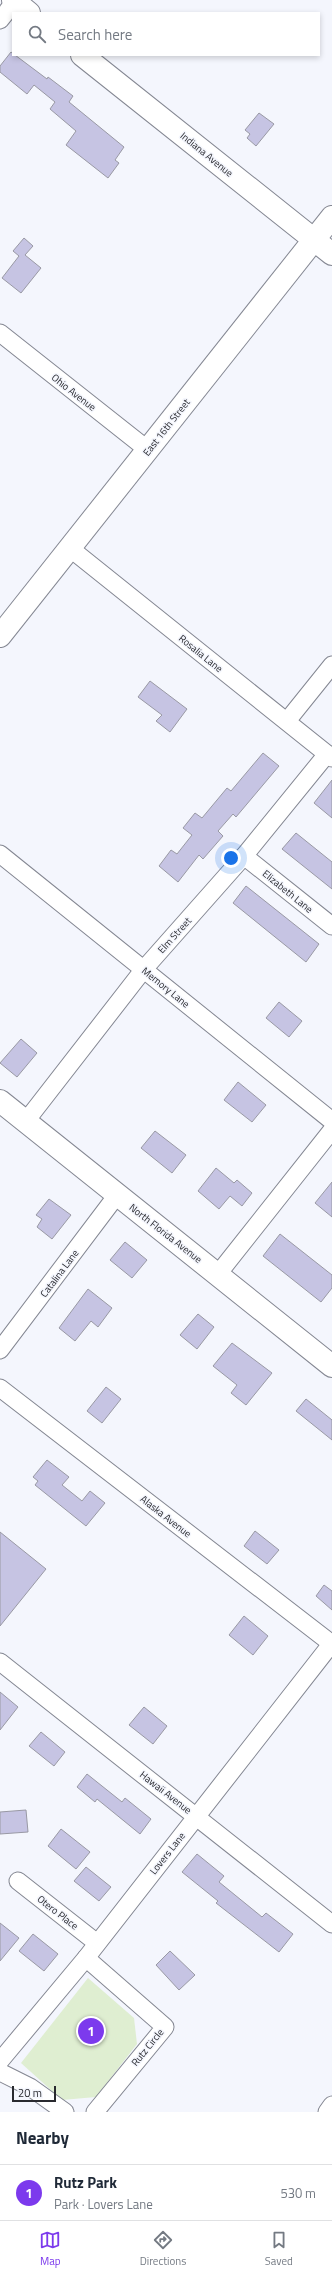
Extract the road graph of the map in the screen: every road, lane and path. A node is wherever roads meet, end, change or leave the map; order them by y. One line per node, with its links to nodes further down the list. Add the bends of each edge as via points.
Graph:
1 (18, 4): 2 (street)
2 (0, 20)
3 (83, 56): 5 (street, Indiana Avenue)
4 (332, 217): 5 (street, East 16th Street)
5 (314, 240): 6 (street, Indiana Avenue); 8 (street, East 16th Street)
6 (332, 254)
7 (0, 333): 8 (street, Ohio Avenue)
8 (148, 450): 9 (street, East 16th Street)
9 (71, 549): 10 (street, East 16th Street); 12 (street, Rosalia Lane)
10 (0, 636)
11 (332, 666): 12 (street)
12 (287, 722): 13 (street, Rosalia Lane)
13 (329, 756): 15 (street, Elm Street)
14 (0, 854): 17 (street, Memory Lane)
15 (244, 856): 16 (street, Elizabeth Lane); 17 (street, Elm Street)
16 (332, 926)
17 (144, 969): 19 (street, Elm Street); 20 (street, Memory Lane)
18 (0, 1101): 19 (street, North Florida Avenue)
19 (26, 1121): 22 (street, North Florida Avenue)
20 (332, 1121)
21 (329, 1140): 23 (street)
22 (117, 1195): 23 (street, North Florida Avenue); 24 (street, Catalina Lane)
23 (218, 1274): 25 (street, North Florida Avenue)
24 (0, 1350)
25 (332, 1366)
26 (0, 1388): 27 (street, Alaska Avenue)
27 (332, 1644): 29 (street, Lovers Lane)
28 (0, 1662): 29 (street, Hawaii Avenue)
29 (197, 1816): 31 (street, Hawaii Avenue); 32 (street, Lovers Lane)
30 (18, 1881): 32 (street, Otero Place)
31 (332, 1924)
32 (97, 1943): 33 (street, Lovers Lane)
33 (86, 1958): 34 (street, Lovers Lane); 38 (street, Rutz Circle, via 165,2027)
34 (0, 2061)
35 (0, 2072): 37 (street, via 30,2087)
36 (332, 2105): 39 (street)
37 (65, 2112)
38 (95, 2112)
39 (327, 2112)

